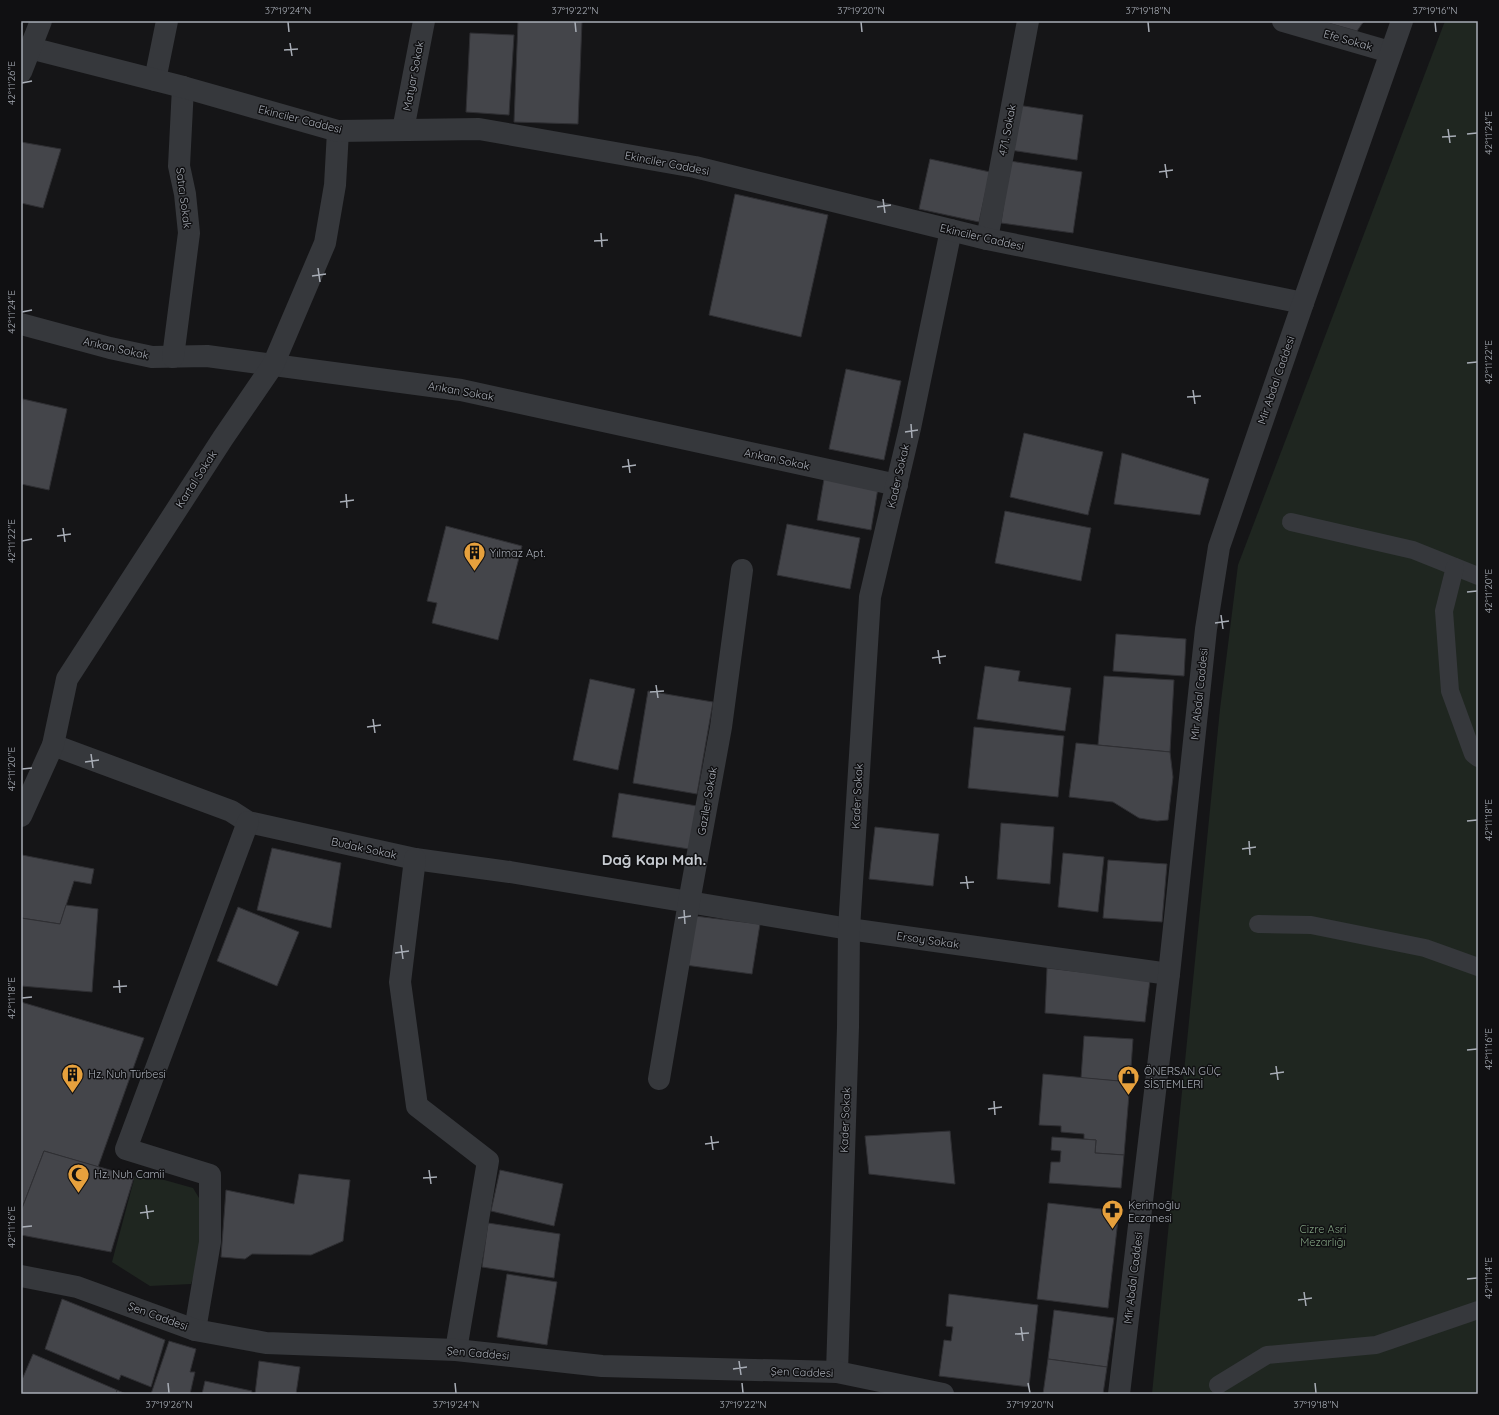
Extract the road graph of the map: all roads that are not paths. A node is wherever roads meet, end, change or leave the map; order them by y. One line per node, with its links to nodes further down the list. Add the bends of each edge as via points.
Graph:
1 (41, 21): 7 (street)
2 (167, 21): 10 (street)
3 (424, 21): 12 (street, Matyar Sokak)
4 (1028, 21): 15 (street, 471. Sokak)
5 (1283, 21): 8 (street, Efe Sokak)
6 (1402, 21): 8 (street, Mir Abdal Caddesi)
7 (30, 48): 9 (street); 10 (street, Ekinciler Caddesi)
8 (1390, 52): 16 (street, Mir Abdal Caddesi)
9 (21, 72)
10 (155, 80): 11 (street, Ekinciler Caddesi)
11 (183, 86): 13 (street, Ekinciler Caddesi); 18 (street, Satıcı Sokak, via 179,166 189,233)
12 (403, 130): 13 (street, Ekinciler Caddesi); 14 (street, Ekinciler Caddesi, via 479,129 695,167)
13 (338, 131): 19 (street, Kartal Sokak, via 335,185 324,244)
14 (951, 230): 15 (street, Ekinciler Caddesi); 20 (street, Kader Sokak)
15 (987, 239): 16 (street, Ekinciler Caddesi)
16 (1302, 303): 34 (street, Mir Abdal Caddesi, via 1219,547 1206,629)
17 (21, 324): 18 (street, Arıkan Sokak, via 110,348 152,357)
18 (173, 357): 19 (street, Arıkan Sokak, via 207,356)
19 (273, 365): 20 (street, Arıkan Sokak, via 461,390); 25 (street, Kartal Sokak, via 67,679)
20 (897, 485): 32 (street, Kader Sokak, via 870,597)
21 (1291, 522): 22 (lane, via 1413,550)
22 (1455, 567): 24 (lane); 26 (lane, via 1444,610 1450,691 1473,754)
23 (742, 570): 30 (street, Gaziler Sokak, via 721,726)
24 (1478, 576)
25 (53, 745): 27 (street, Kartal Sokak); 28 (street, Budak Sokak, via 231,811)
26 (1478, 758)
27 (21, 816)
28 (248, 822): 29 (street, Budak Sokak); 38 (street, via 126,1149 210,1175 210,1242)
29 (414, 859): 30 (street, Budak Sokak); 39 (street, via 400,982 417,1106 488,1161)
30 (689, 902): 32 (street, Ersoy Sokak); 35 (street, Gaziler Sokak)
31 (1258, 924): 33 (lane, via 1311,925 1425,948)
32 (849, 929): 34 (street, Ersoy Sokak); 40 (street, Kader Sokak)
33 (1478, 967)
34 (1169, 974): 43 (street, Mir Abdal Caddesi)
35 (659, 1079)
36 (21, 1276): 38 (street, Şen Caddesi, via 77,1287)
37 (1478, 1310): 41 (lane, via 1376,1345 1267,1355)
38 (195, 1330): 39 (street, Şen Caddesi, via 266,1343)
39 (456, 1350): 40 (street, Şen Caddesi, via 602,1366)
40 (837, 1372): 42 (street, Şen Caddesi)
41 (1218, 1385)
42 (943, 1394)
43 (1119, 1394)

